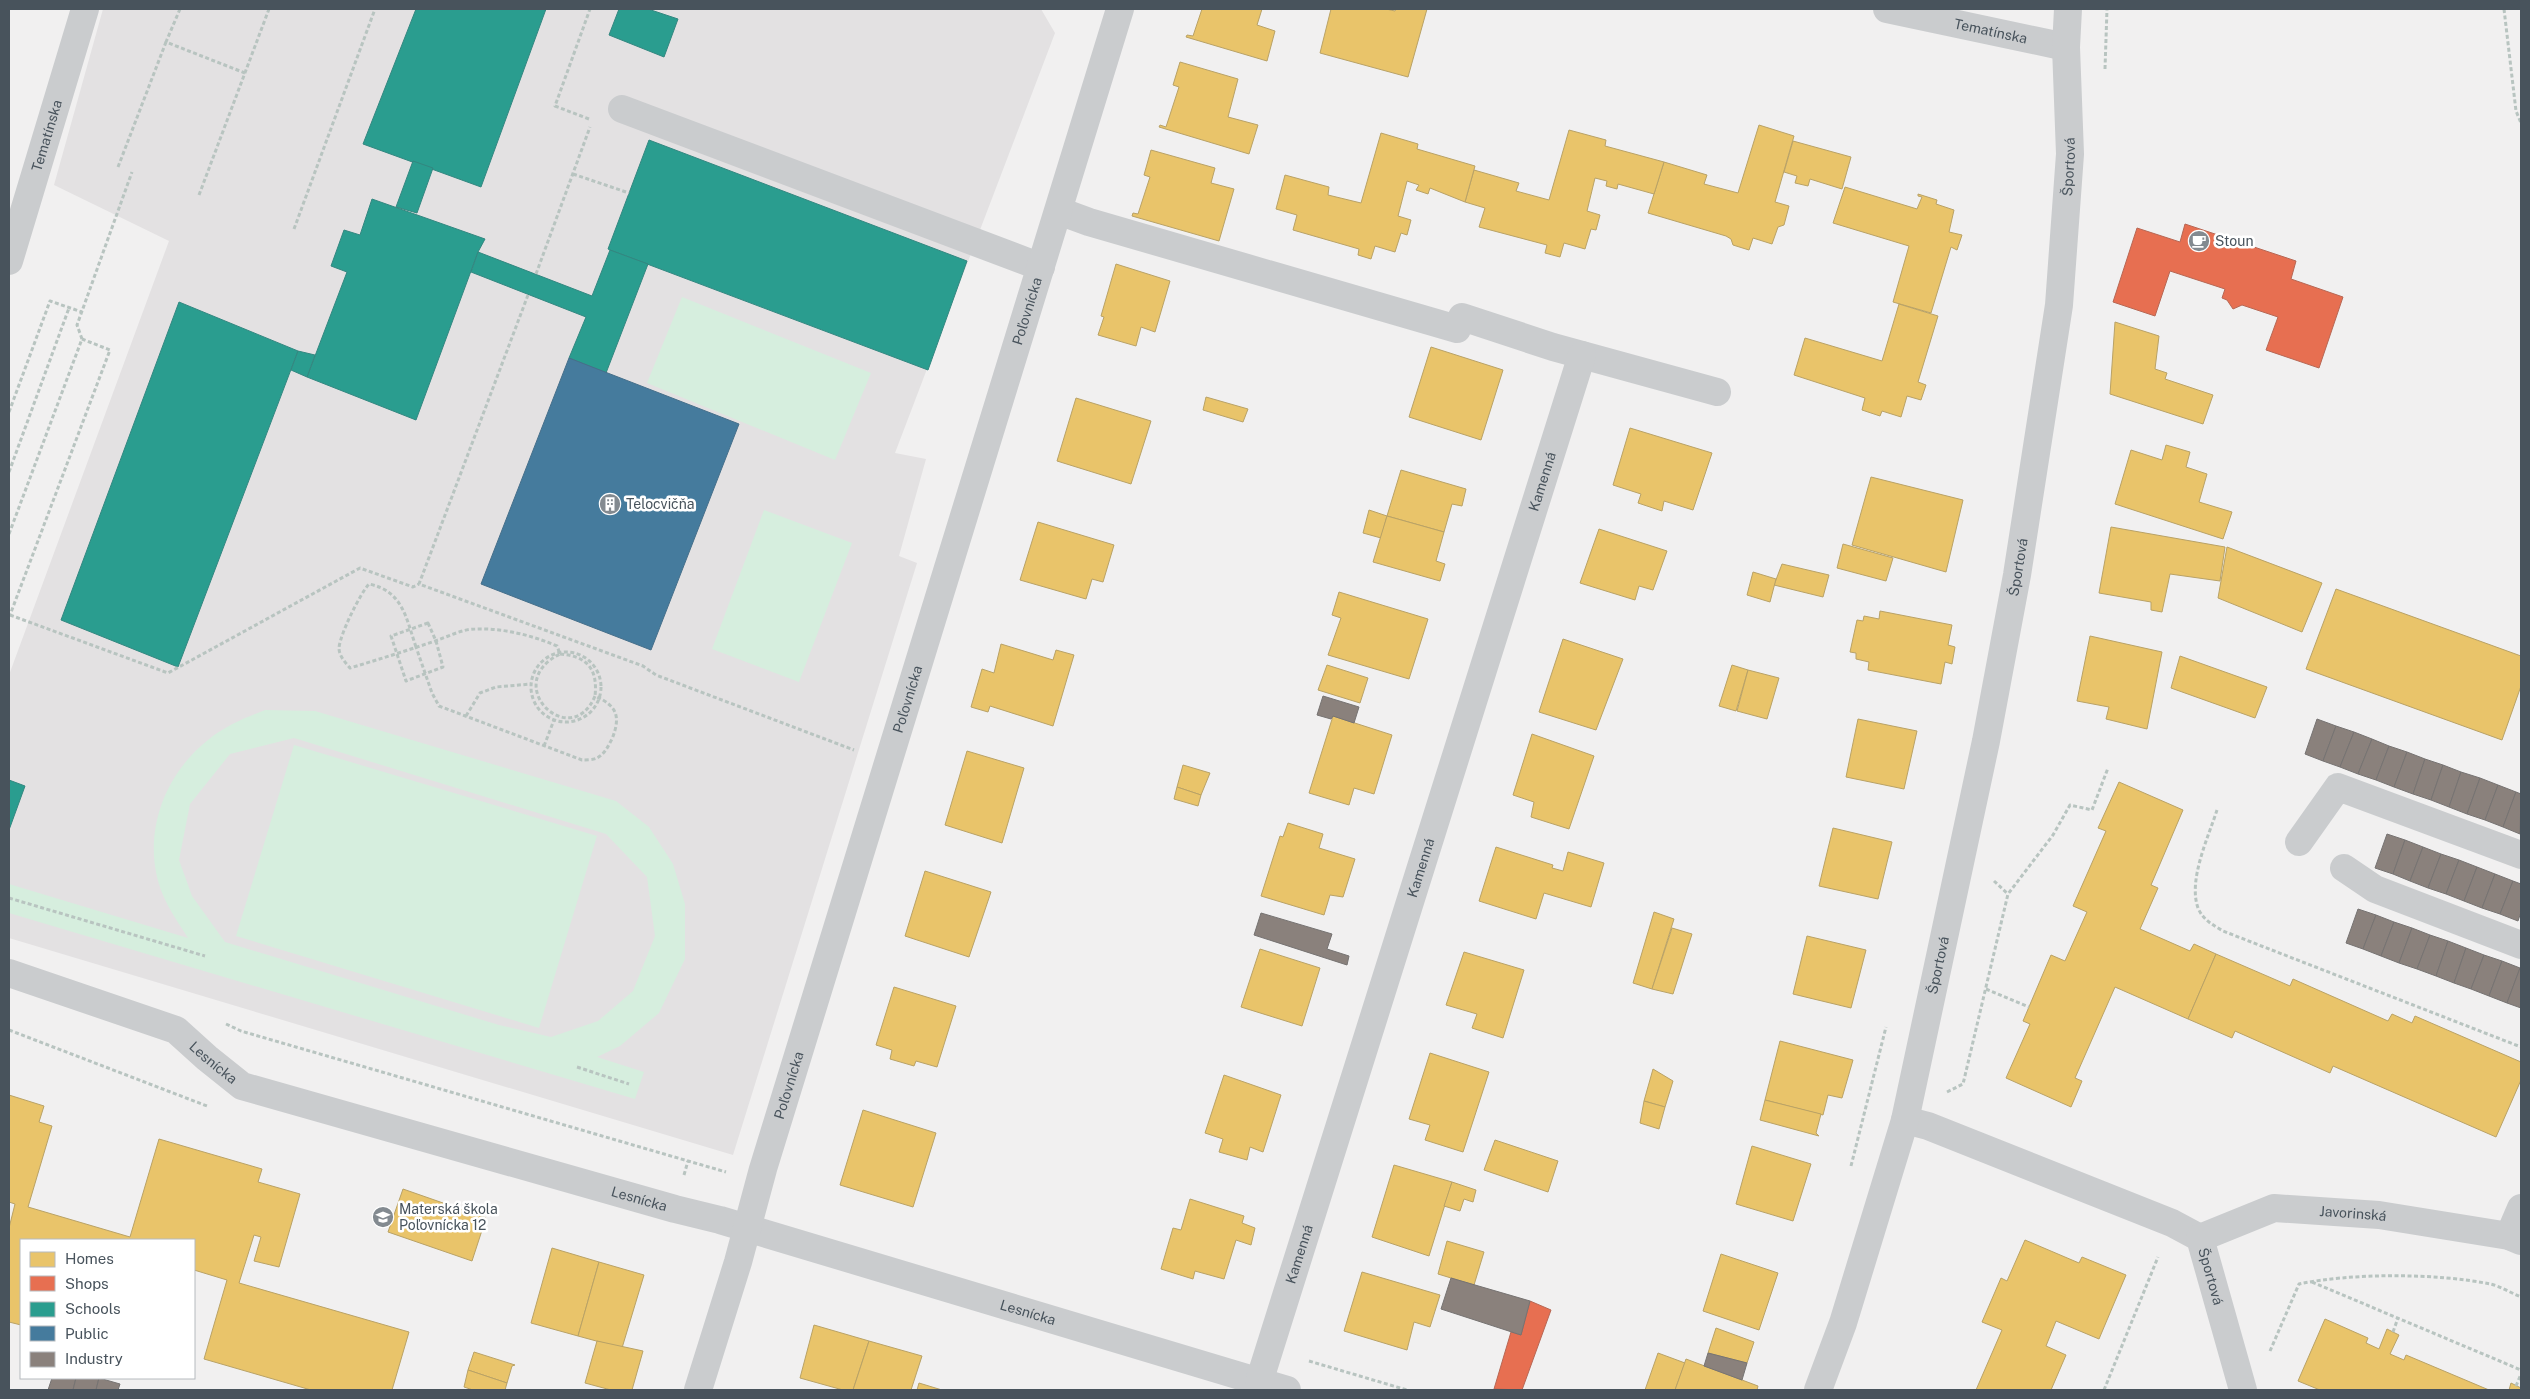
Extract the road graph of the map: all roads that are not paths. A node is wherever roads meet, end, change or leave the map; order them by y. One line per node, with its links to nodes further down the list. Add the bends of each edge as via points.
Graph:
1 (85, 9): 8 (street, Tematínska)
2 (1120, 9): 7 (street, Poľovnícka)
3 (1887, 9): 5 (street, Tematínska)
4 (2068, 9): 5 (street, Športová)
5 (2066, 47): 18 (street, Športová, via 2070,164 2059,305 2039,443)
6 (622, 109): 10 (street)
7 (1059, 210): 10 (street, Poľovnícka); 11 (street, via 1089,222 1457,329 1462,317)
8 (15, 219): 9 (street, Tematínska)
9 (9, 261)
10 (1041, 267): 20 (street, Poľovnícka)
11 (1582, 355): 12 (street); 23 (street, Kamenná)
12 (1717, 392)
13 (2299, 842): 14 (street, via 2338,787)
14 (2521, 854)
15 (2344, 868): 16 (street, via 2375,889)
16 (2521, 945)
17 (9, 973): 20 (street, Lesnícka, via 176,1030 242,1086)
18 (1916, 1123): 21 (street, Športová, via 2172,1223); 26 (street, Športová)
19 (2521, 1208): 22 (street, Javorinská)
20 (747, 1228): 23 (street, Lesnícka); 24 (street, Poľovnícka)
21 (2200, 1238): 22 (street, Javorinská, via 2274,1208 2380,1215); 27 (street, Športová)
22 (2515, 1239)
23 (1259, 1382): 25 (street, Lesnícka)
24 (698, 1390)
25 (1287, 1390)
26 (1818, 1390)
27 (2243, 1390)

